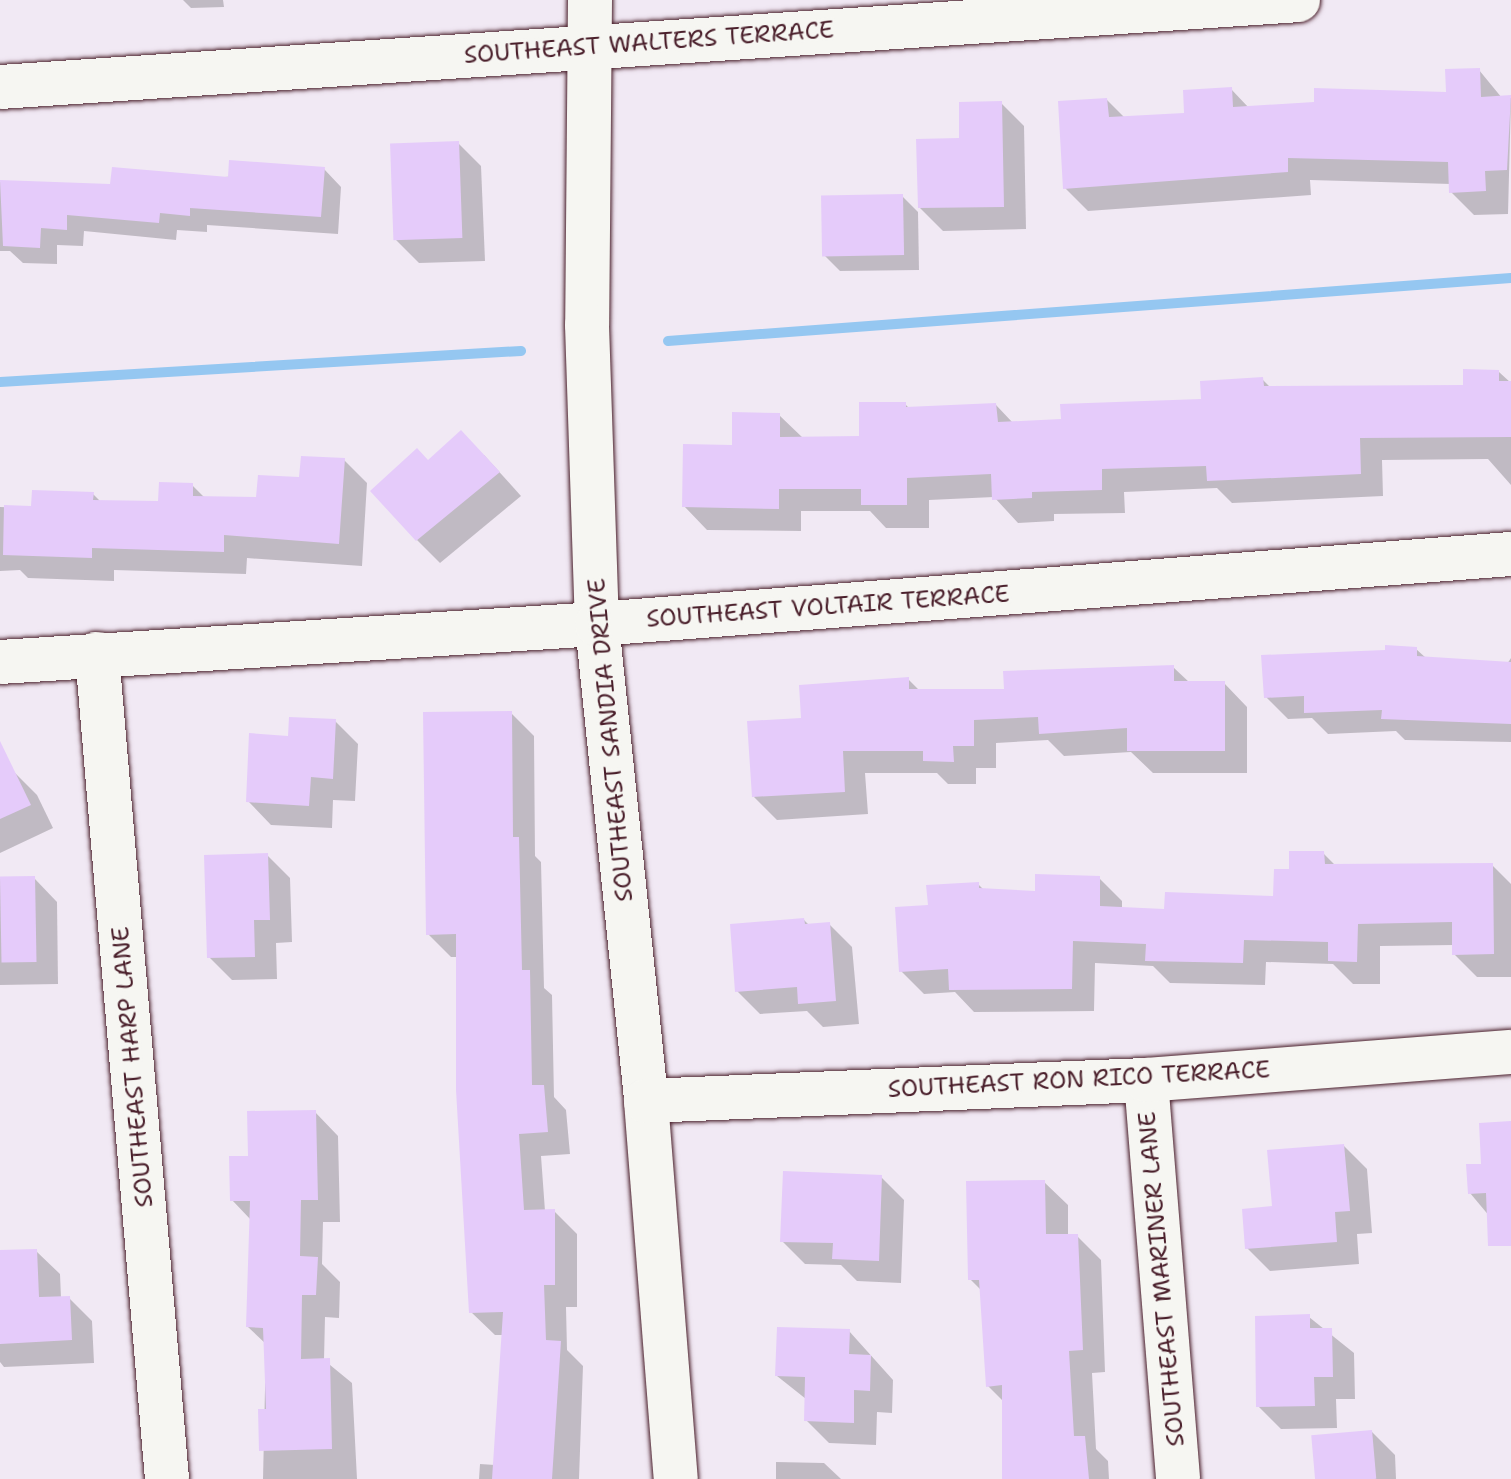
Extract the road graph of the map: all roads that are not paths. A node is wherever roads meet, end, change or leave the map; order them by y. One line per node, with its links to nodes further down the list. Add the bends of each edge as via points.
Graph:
1 (590, 0): 3 (street, SOUTHEAST SANDIA DRIVE)
2 (1298, 0): 3 (street, SOUTHEAST WALTERS TERRACE)
3 (588, 46): 4 (street, SOUTHEAST WALTERS TERRACE); 6 (street, SOUTHEAST SANDIA DRIVE, via 587,325)
4 (0, 87)
5 (1511, 554): 6 (street, SOUTHEAST VOLTAIR TERRACE)
6 (597, 624): 7 (street, SOUTHEAST VOLTAIR TERRACE); 11 (street, SOUTHEAST SANDIA DRIVE)
7 (97, 654): 8 (street, SOUTHEAST VOLTAIR TERRACE); 12 (street, SOUTHEAST HARP LANE)
8 (0, 662)
9 (1511, 1052): 10 (street, SOUTHEAST RON RICO TERRACE)
10 (1146, 1080): 11 (street, SOUTHEAST RON RICO TERRACE); 14 (street, SOUTHEAST MARINER LANE)
11 (646, 1101): 13 (street, SOUTHEAST SANDIA DRIVE)
12 (167, 1479)
13 (676, 1479)
14 (1178, 1479)

